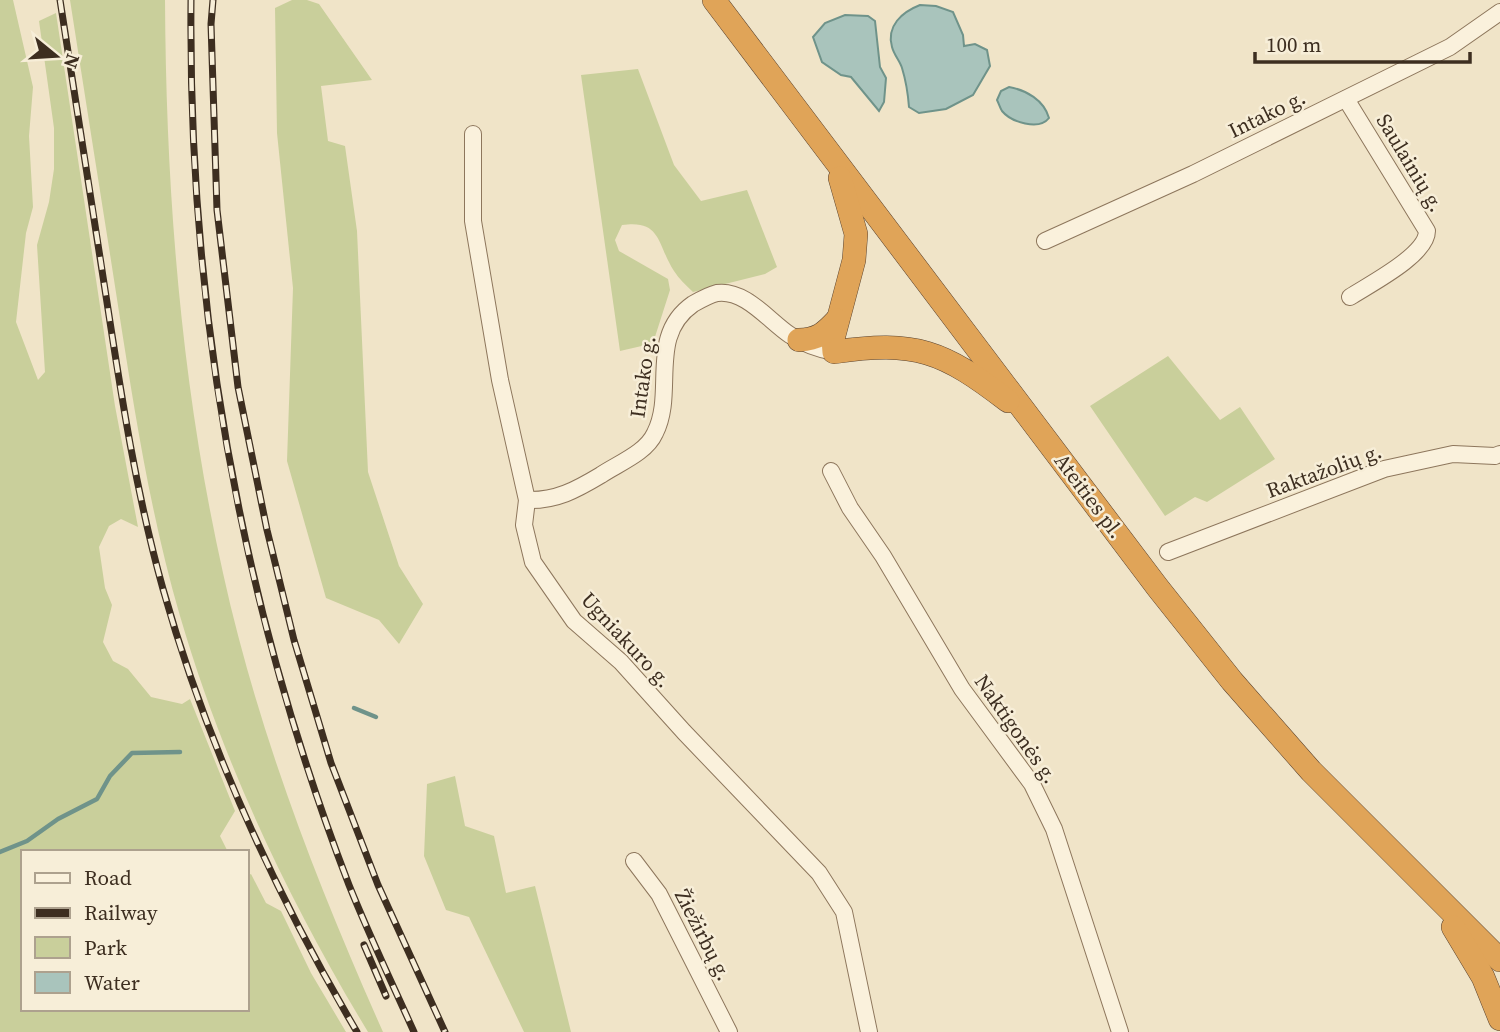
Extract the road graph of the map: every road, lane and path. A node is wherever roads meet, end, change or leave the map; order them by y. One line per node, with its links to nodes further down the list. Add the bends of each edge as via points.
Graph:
1 (714, 0): 5 (highway, Ateities pl.)
2 (1500, 12): 3 (street, Intako g., via 1450,47)
3 (1346, 99): 6 (street, Intako g.); 7 (street, Saulainių g., via 1427,230 1418,252)
4 (473, 134): 14 (street, Ugniakuro g., via 473,221 500,380)
5 (833, 158): 8 (highway, via 856,234); 11 (highway, Ateities pl.)
6 (1045, 241)
7 (1350, 297)
8 (837, 320): 9 (highway, via 815,340); 10 (highway)
9 (799, 340): 10 (street, Intako g.); 14 (street, Intako g., via 734,294 717,293 700,300 672,327 666,346 660,420 645,447 570,493)
10 (834, 352): 11 (highway, via 893,346 925,352 954,363)
11 (1030, 418): 17 (highway, Ateities pl., via 1232,681 1311,771)
12 (1500, 454): 15 (street, Raktažolių g., via 1453,454 1384,469)
13 (831, 471): 22 (street, Naktigonės g., via 962,689 1032,784 1054,829)
14 (527, 500): 21 (street, Ugniakuro g., via 524,525 533,562 574,621 621,662 834,893 844,912)
15 (1168, 552)
16 (634, 861): 20 (street, Žiežirbų g., via 659,894)
17 (1430, 892): 18 (highway, Ateities pl.); 19 (highway, via 1483,977)
18 (1500, 960)
19 (1500, 1019)
20 (729, 1032)
21 (869, 1032)
22 (1119, 1032)

